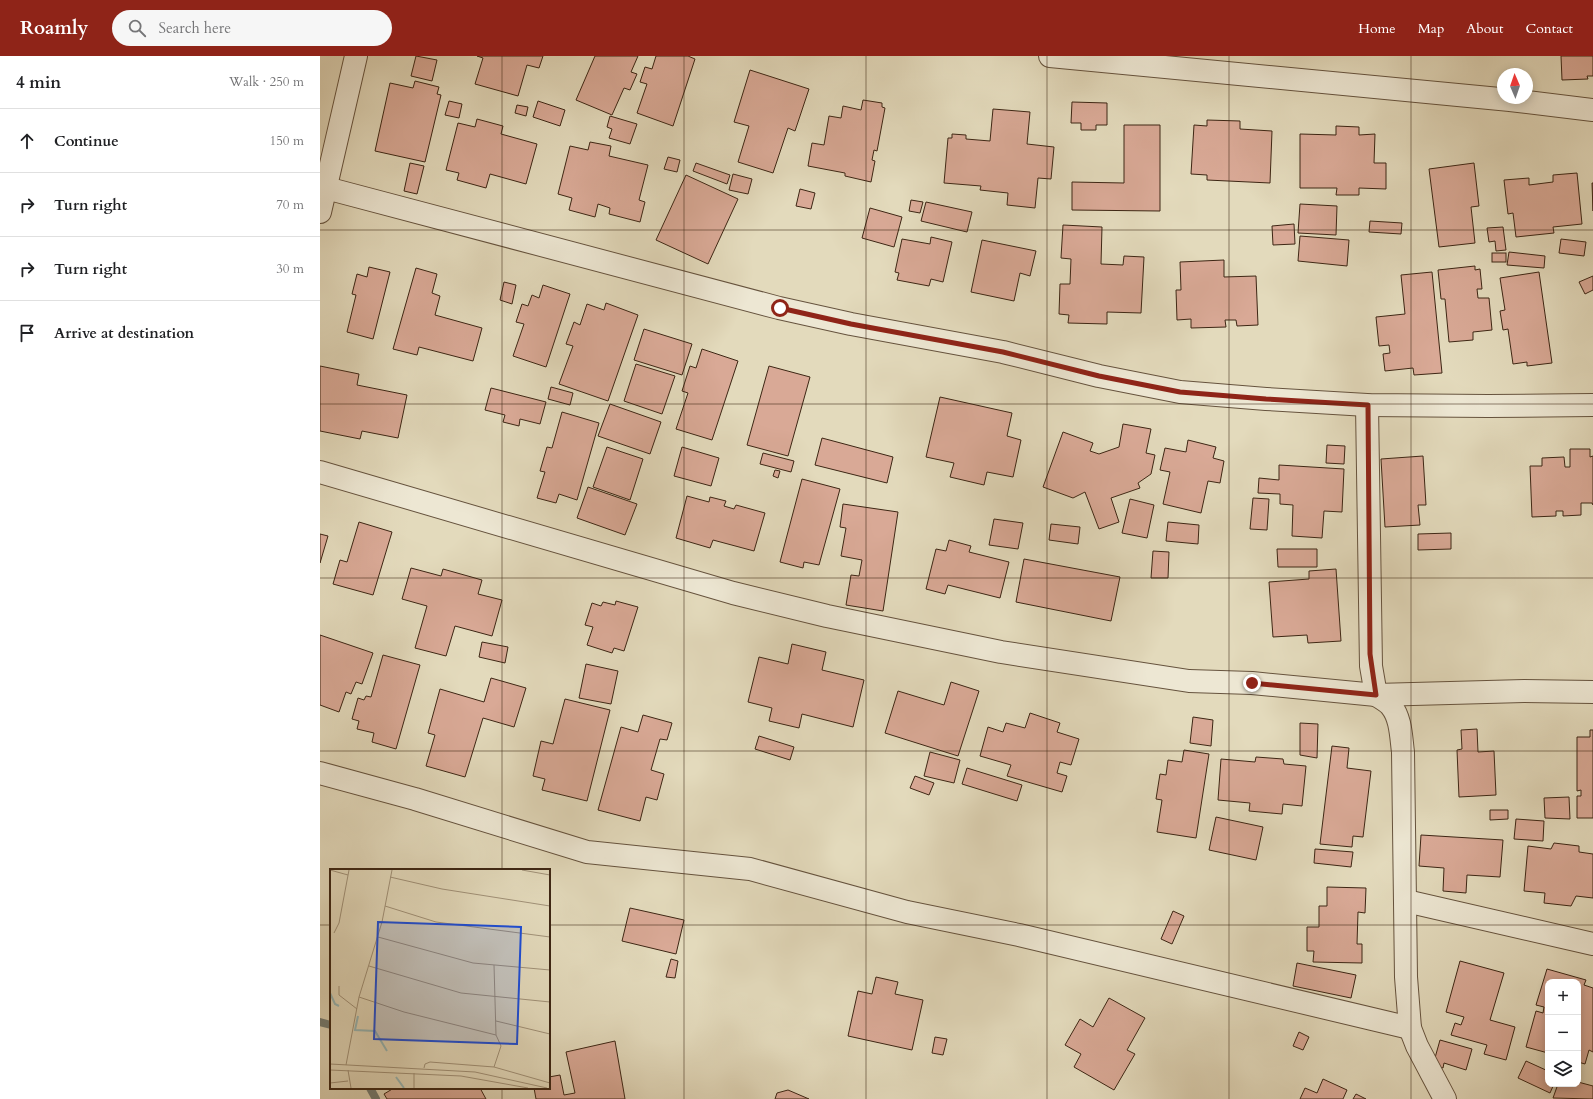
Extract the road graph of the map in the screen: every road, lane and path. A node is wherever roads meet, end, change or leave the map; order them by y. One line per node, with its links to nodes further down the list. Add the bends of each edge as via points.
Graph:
1 (356, 56): 4 (street)
2 (1050, 56): 3 (street)
3 (1593, 110)
4 (326, 188): 5 (street); 6 (street, via 780,308 1003,352 1099,376 1180,392)
5 (320, 212)
6 (1368, 405): 7 (street); 10 (street, via 1370,654)
7 (1593, 405)
8 (320, 472): 10 (street, via 733,593 1001,652 1189,682 1252,683)
9 (1593, 692): 10 (street)
10 (1376, 695): 12 (street, via 1391,706 1401,738)
11 (320, 773): 14 (street, via 415,799 587,852 750,869 907,912 1019,935)
12 (1406, 901): 13 (street); 14 (street, via 1406,977)
13 (1593, 944)
14 (1410, 1028): 15 (street)
15 (1446, 1099)

